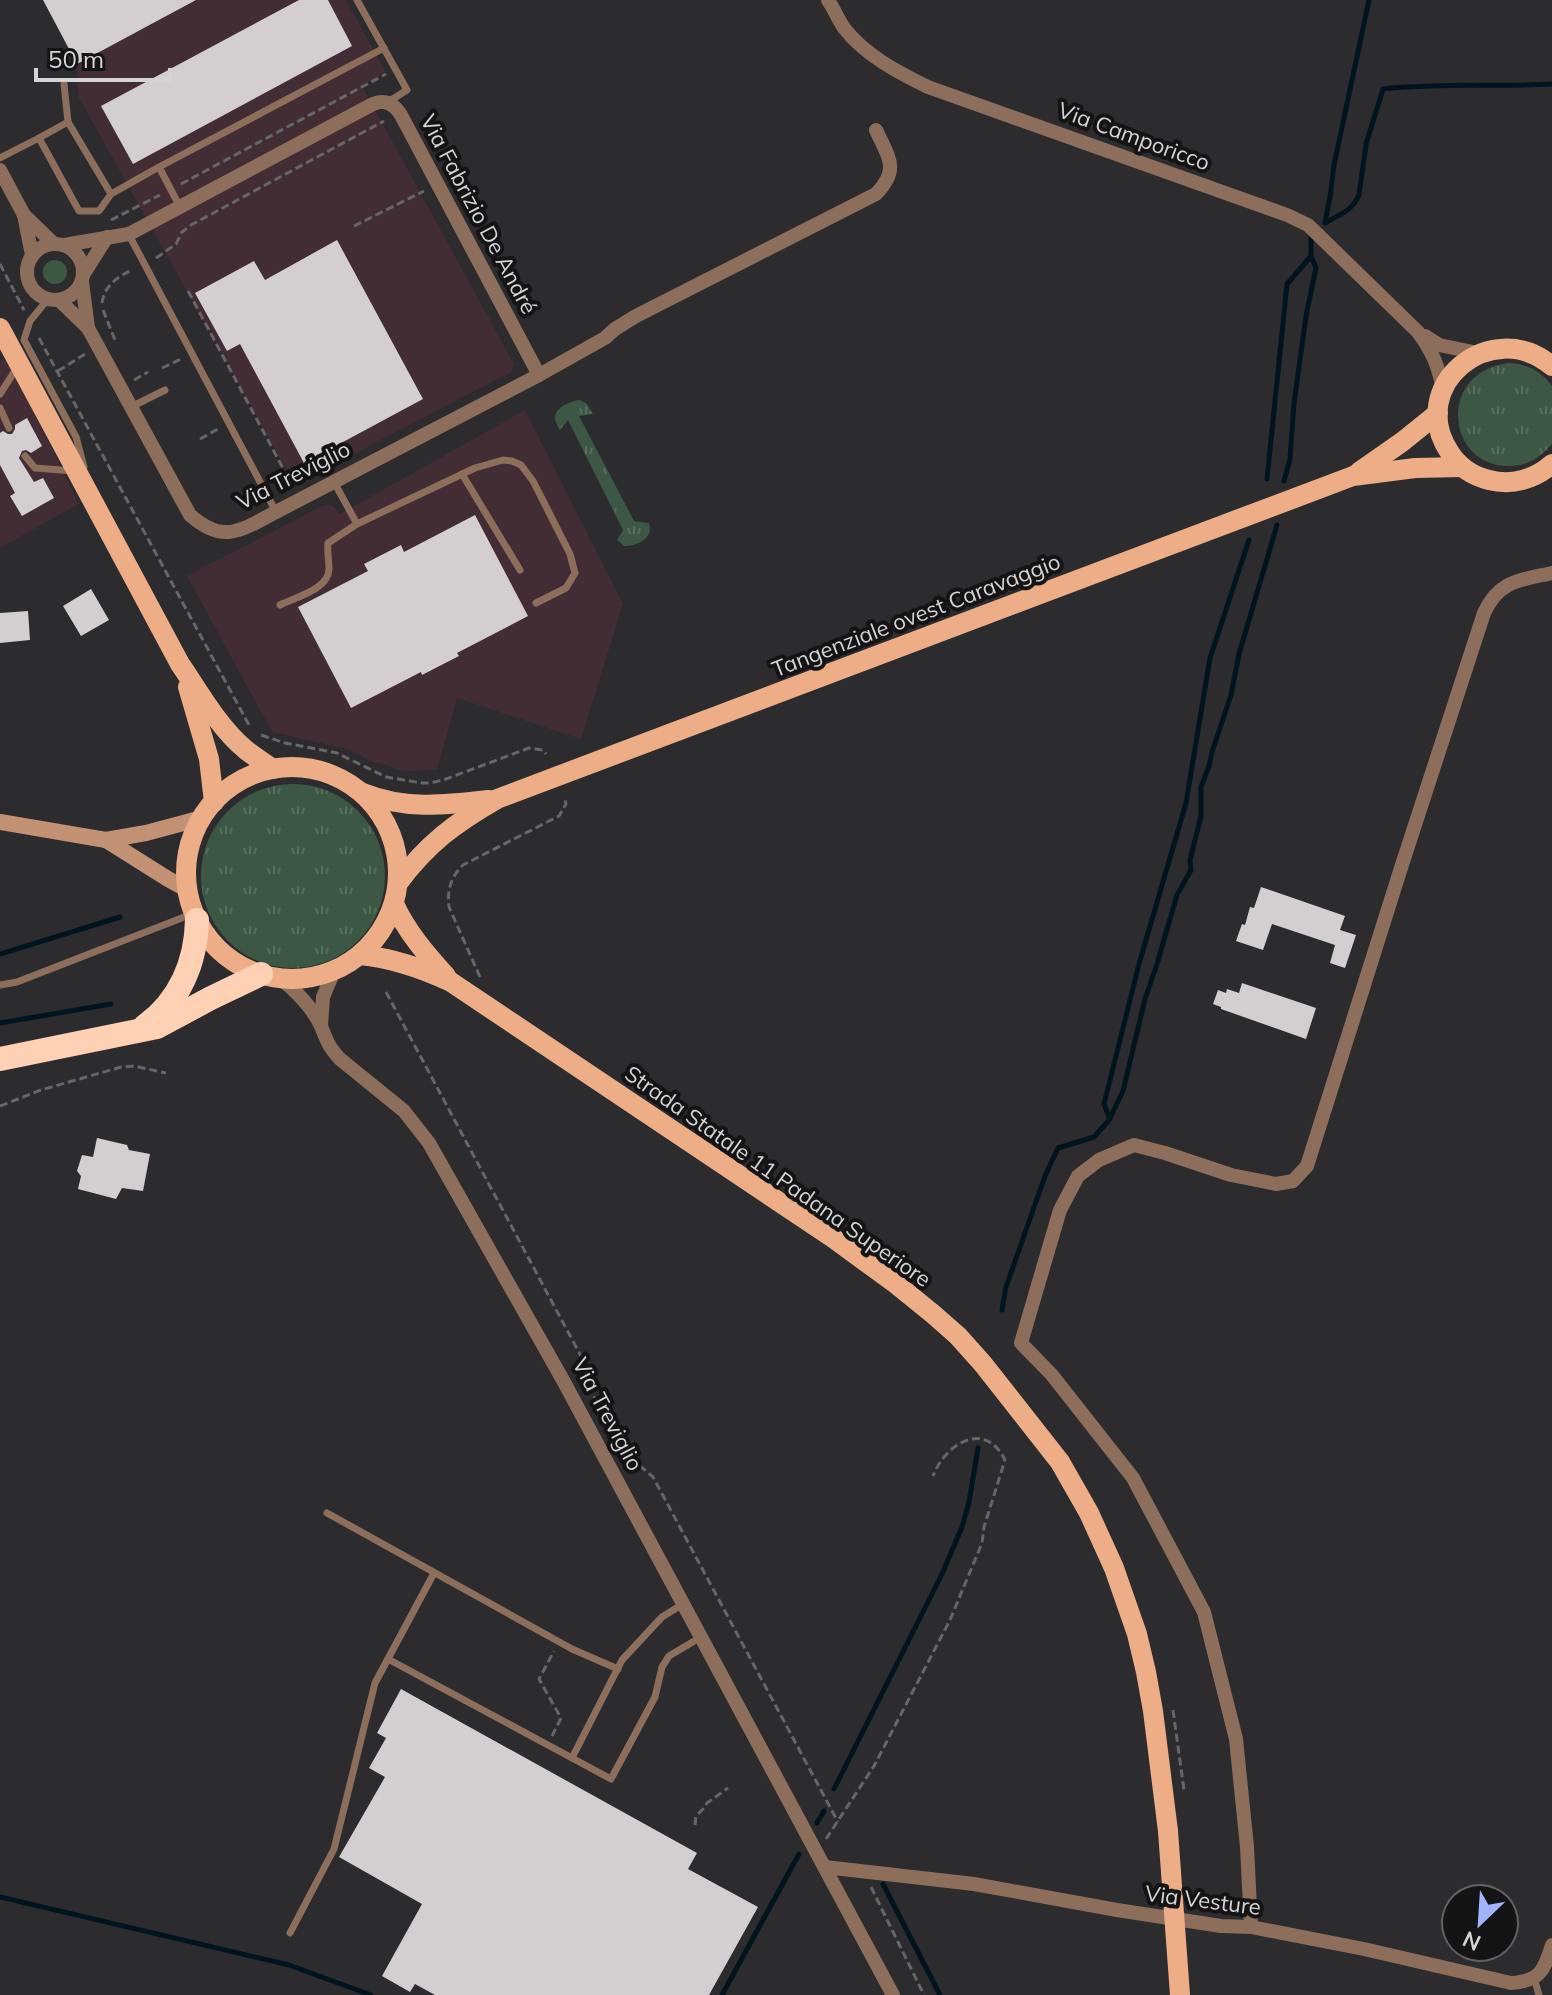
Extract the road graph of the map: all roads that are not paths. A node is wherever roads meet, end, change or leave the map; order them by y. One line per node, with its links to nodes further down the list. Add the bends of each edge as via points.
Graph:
1 (357, 0): 3 (lane)
2 (828, 0): 23 (street, Via Camporicco, via 863,46 891,69 928,87 1308,225)
3 (384, 48): 5 (lane, via 407,90); 10 (lane)
4 (64, 84): 6 (lane)
5 (388, 102): 13 (street, via 373,104); 27 (street, Via Fabrizio De André, via 401,115)
6 (68, 122): 8 (lane); 12 (lane)
7 (876, 130): 27 (street, Via Treviglio, via 891,168 876,194 636,316)
8 (39, 138): 9 (lane); 12 (lane, via 79,211 99,211)
9 (0, 158)
10 (159, 167): 12 (lane); 13 (lane)
11 (0, 170): 14 (street)
12 (111, 194)
13 (180, 207): 15 (street)
14 (24, 215): 17 (street); 18 (street)
15 (129, 234): 16 (street); 43 (lane)
16 (107, 237): 17 (street); 19 (street)
17 (59, 244): 18 (street, via 45,245); 19 (street, via 77,253)
18 (32, 255): 20 (street, via 30,285 41,297)
19 (83, 279): 20 (street, via 71,296); 22 (street)
20 (54, 300): 22 (street); 42 (lane, via 30,321 24,340 76,437)
21 (0, 328): 25 (main road)
22 (88, 328): 31 (street, Via Treviglio)
23 (1418, 332): 24 (street, Via Camporicco, via 1439,345); 28 (street, Via Camporicco, via 1439,368)
24 (1478, 353): 26 (main road, via 1516,348); 28 (main road, via 1457,368)
25 (10, 354): 30 (lane); 37 (main road)
26 (1551, 365)
27 (539, 375): 41 (street, Via Treviglio)
28 (1443, 389): 33 (main road)
29 (165, 390): 31 (lane)
30 (0, 394)
31 (131, 407): 43 (street, Via Treviglio, via 181,501 201,525 232,532)
32 (0, 408): 34 (lane)
33 (1438, 413): 36 (main road, via 1447,448); 40 (main road, Tangenziale ovest Caravaggio)
34 (9, 428)
35 (25, 456): 37 (lane, via 35,468)
36 (1462, 467): 38 (main road, Tangenziale ovest Caravaggio, via 1504,482); 40 (main road, Tangenziale ovest Caravaggio)
37 (78, 472): 42 (main road)
38 (1547, 473)
39 (462, 474): 44 (lane); 45 (lane); 47 (lane, via 503,460 521,465 533,481 575,573 566,588)
40 (1353, 476): 52 (main road, Tangenziale ovest Caravaggio)
41 (334, 482): 43 (street, Via Treviglio); 44 (lane)
42 (91, 496): 49 (main road)
43 (276, 512)
44 (357, 524): 48 (lane, via 328,543 327,579)
45 (520, 570)
46 (1552, 573): 75 (street, via 1500,589 1484,613 1307,1166 1293,1181 1276,1184 1134,1145 1099,1160 1078,1176 1060,1210 1021,1343 1133,1478 1204,1612 1236,1739)
47 (536, 603)
48 (280, 605)
49 (180, 664): 50 (main road, via 231,735); 53 (main road, via 209,759)
50 (273, 769): 51 (main road, via 322,772); 53 (main road, via 237,783)
51 (359, 791): 52 (main road, Tangenziale ovest Caravaggio, via 420,806); 57 (main road, via 387,825 397,853)
52 (497, 799): 57 (main road, Tangenziale ovest Caravaggio, via 456,824 416,859)
53 (208, 810): 55 (main road, via 146,833); 56 (main road, via 187,860)
54 (0, 822): 55 (main road)
55 (106, 840): 56 (main road)
56 (188, 890): 58 (main road)
57 (396, 894): 59 (main road, via 384,927); 62 (main road, Strada Statale 11 Padana Superiore, via 417,944)
58 (196, 916): 61 (main road, via 224,954); 63 (lane); 65 (highway, via 195,951 184,980 164,1009)
59 (360, 955): 60 (main road); 62 (main road, Strada Statale 11 Padana Superiore, via 409,964)
60 (334, 971): 61 (main road, via 308,978); 64 (street, via 323,997)
61 (271, 976): 64 (street, Via Treviglio, via 304,1000); 65 (highway)
62 (451, 982): 80 (main road, Strada Statale 11 Padana Superiore, bridge, via 859,1257 933,1314 983,1364 1060,1462 1114,1568 1146,1672 1168,1831)
63 (0, 985)
64 (321, 1026): 69 (street, Via Treviglio, via 340,1059 404,1111 429,1143)
65 (136, 1032): 66 (highway)
66 (0, 1059)
67 (327, 1513): 68 (lane)
68 (434, 1573): 71 (lane); 72 (lane)
69 (683, 1604): 70 (street, Via Treviglio); 72 (lane, via 662,1617)
70 (701, 1637): 73 (lane, via 669,1656 662,1667 655,1697 611,1779); 74 (street, Via Treviglio)
71 (388, 1659): 73 (lane); 76 (lane, via 375,1683 334,1849)
72 (618, 1669): 73 (lane)
73 (572, 1758)
74 (825, 1867): 75 (street, Via Vesture); 79 (street, Via Treviglio)
75 (1251, 1927): 78 (street, Via Vesture, via 1511,1983)
76 (290, 1933)
77 (1552, 1945): 78 (street)
78 (1534, 1977): 81 (lane)
79 (893, 1995)
80 (1180, 1995)
81 (1539, 1995)

